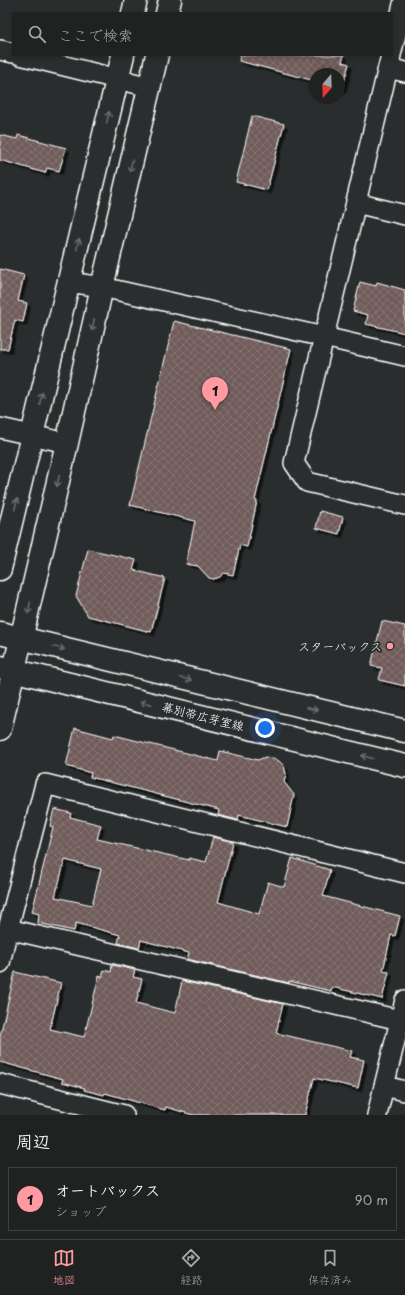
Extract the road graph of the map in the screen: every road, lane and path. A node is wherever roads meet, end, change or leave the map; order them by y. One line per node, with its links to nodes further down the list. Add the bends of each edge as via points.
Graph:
1 (136, 0): 4 (street)
2 (170, 0): 5 (street)
3 (404, 0): 11 (street)
4 (133, 12)
5 (167, 12)
6 (0, 50): 7 (street)
7 (12, 53)
8 (24, 56): 12 (street)
9 (123, 56): 12 (street)
10 (157, 56): 13 (street)
11 (394, 62): 14 (street)
12 (118, 78): 13 (street); 16 (street, one-way to 12)
13 (150, 87): 17 (street, one-way to 17)
14 (356, 203): 15 (street); 18 (street)
15 (405, 215)
16 (69, 282): 17 (street); 21 (street, one-way to 16)
17 (102, 287): 18 (street); 22 (street, one-way to 22)
18 (324, 337): 19 (street); 23 (street, via 294,463 307,482)
19 (405, 356)
20 (0, 428): 21 (street)
21 (32, 436): 22 (street); 24 (street, one-way to 21)
22 (68, 443): 26 (street, one-way to 26)
23 (405, 505)
24 (0, 569)
25 (0, 633): 26 (street)
26 (22, 639): 27 (street); 29 (street, one-way to 29)
27 (7, 669): 28 (street); 30 (street, 幕別帯広芽室線, one-way to 27)
28 (0, 729)
29 (405, 731)
30 (405, 766)
31 (405, 872): 32 (street, via 45,784)
32 (8, 929): 33 (street); 35 (street)
33 (0, 963)
34 (405, 1000): 35 (street)
35 (400, 1020): 37 (street)
36 (0, 1084): 39 (street)
37 (384, 1086): 38 (street); 40 (street)
38 (405, 1091)
39 (124, 1115)
40 (377, 1115)

